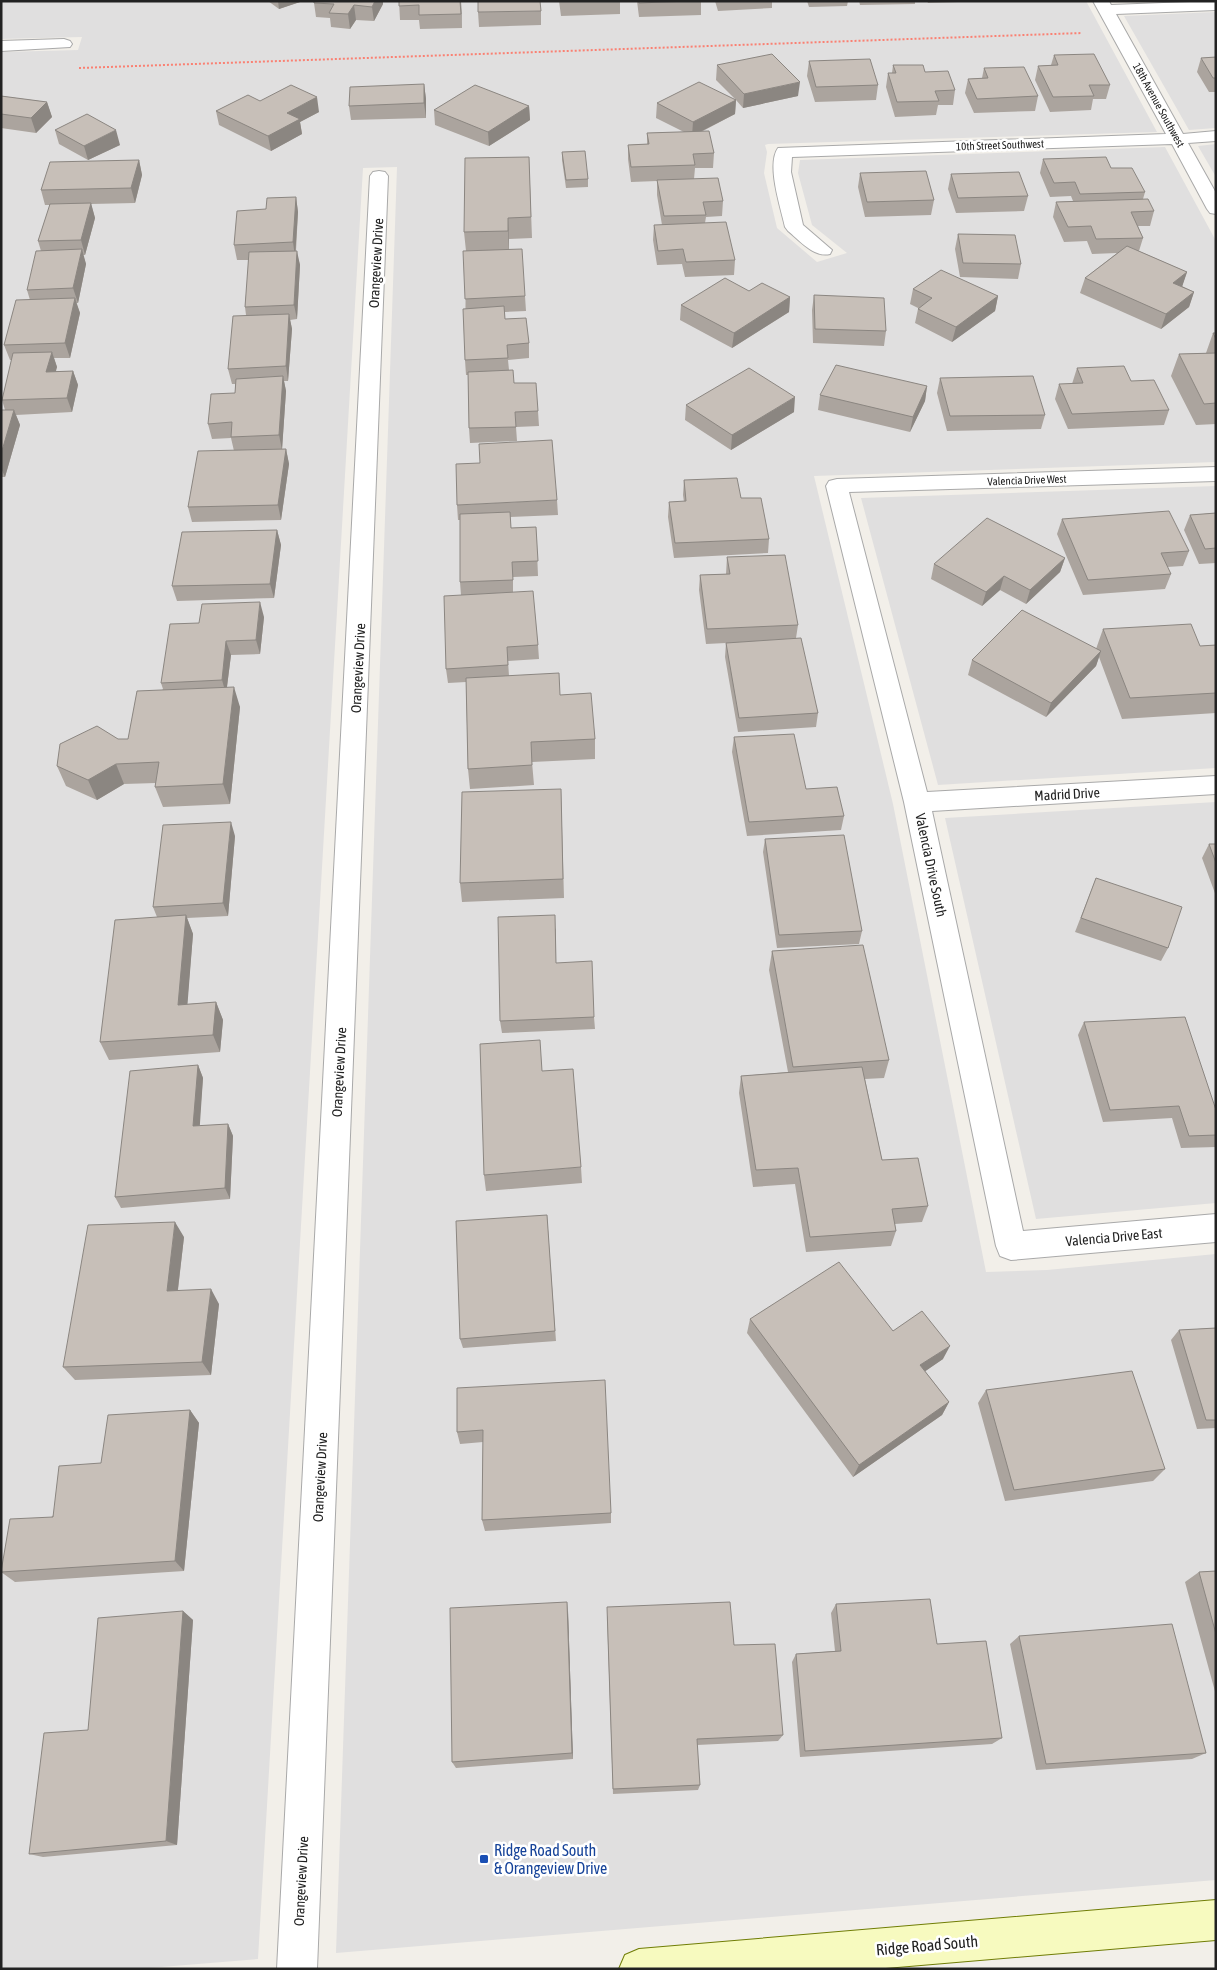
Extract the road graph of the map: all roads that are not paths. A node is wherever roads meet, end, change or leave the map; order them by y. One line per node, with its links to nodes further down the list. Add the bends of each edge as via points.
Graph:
1 (1103, 6): 2 (street); 6 (street, 18th Avenue Southwest)
2 (1216, 6)
3 (64, 44): 4 (street)
4 (1, 46)
5 (1216, 136): 6 (street, 10th Street Southwest)
6 (1178, 139): 8 (street, 18th Avenue Southwest); 9 (street, 10th Street Southwest, via 784,152 782,172 794,228)
7 (379, 176): 17 (street, Orangeview Drive)
8 (1216, 209)
9 (823, 250)
10 (1216, 474): 11 (street, Valencia Drive West)
11 (838, 486): 13 (street, Valencia Drive South)
12 (1216, 785): 13 (street, Madrid Drive)
13 (917, 802): 15 (street, Valencia Drive South)
14 (1216, 1228): 15 (street, Valencia Drive East)
15 (1011, 1246)
16 (1216, 1920): 18 (main road, Ridge Road South)
17 (297, 1969)
18 (639, 1969)

